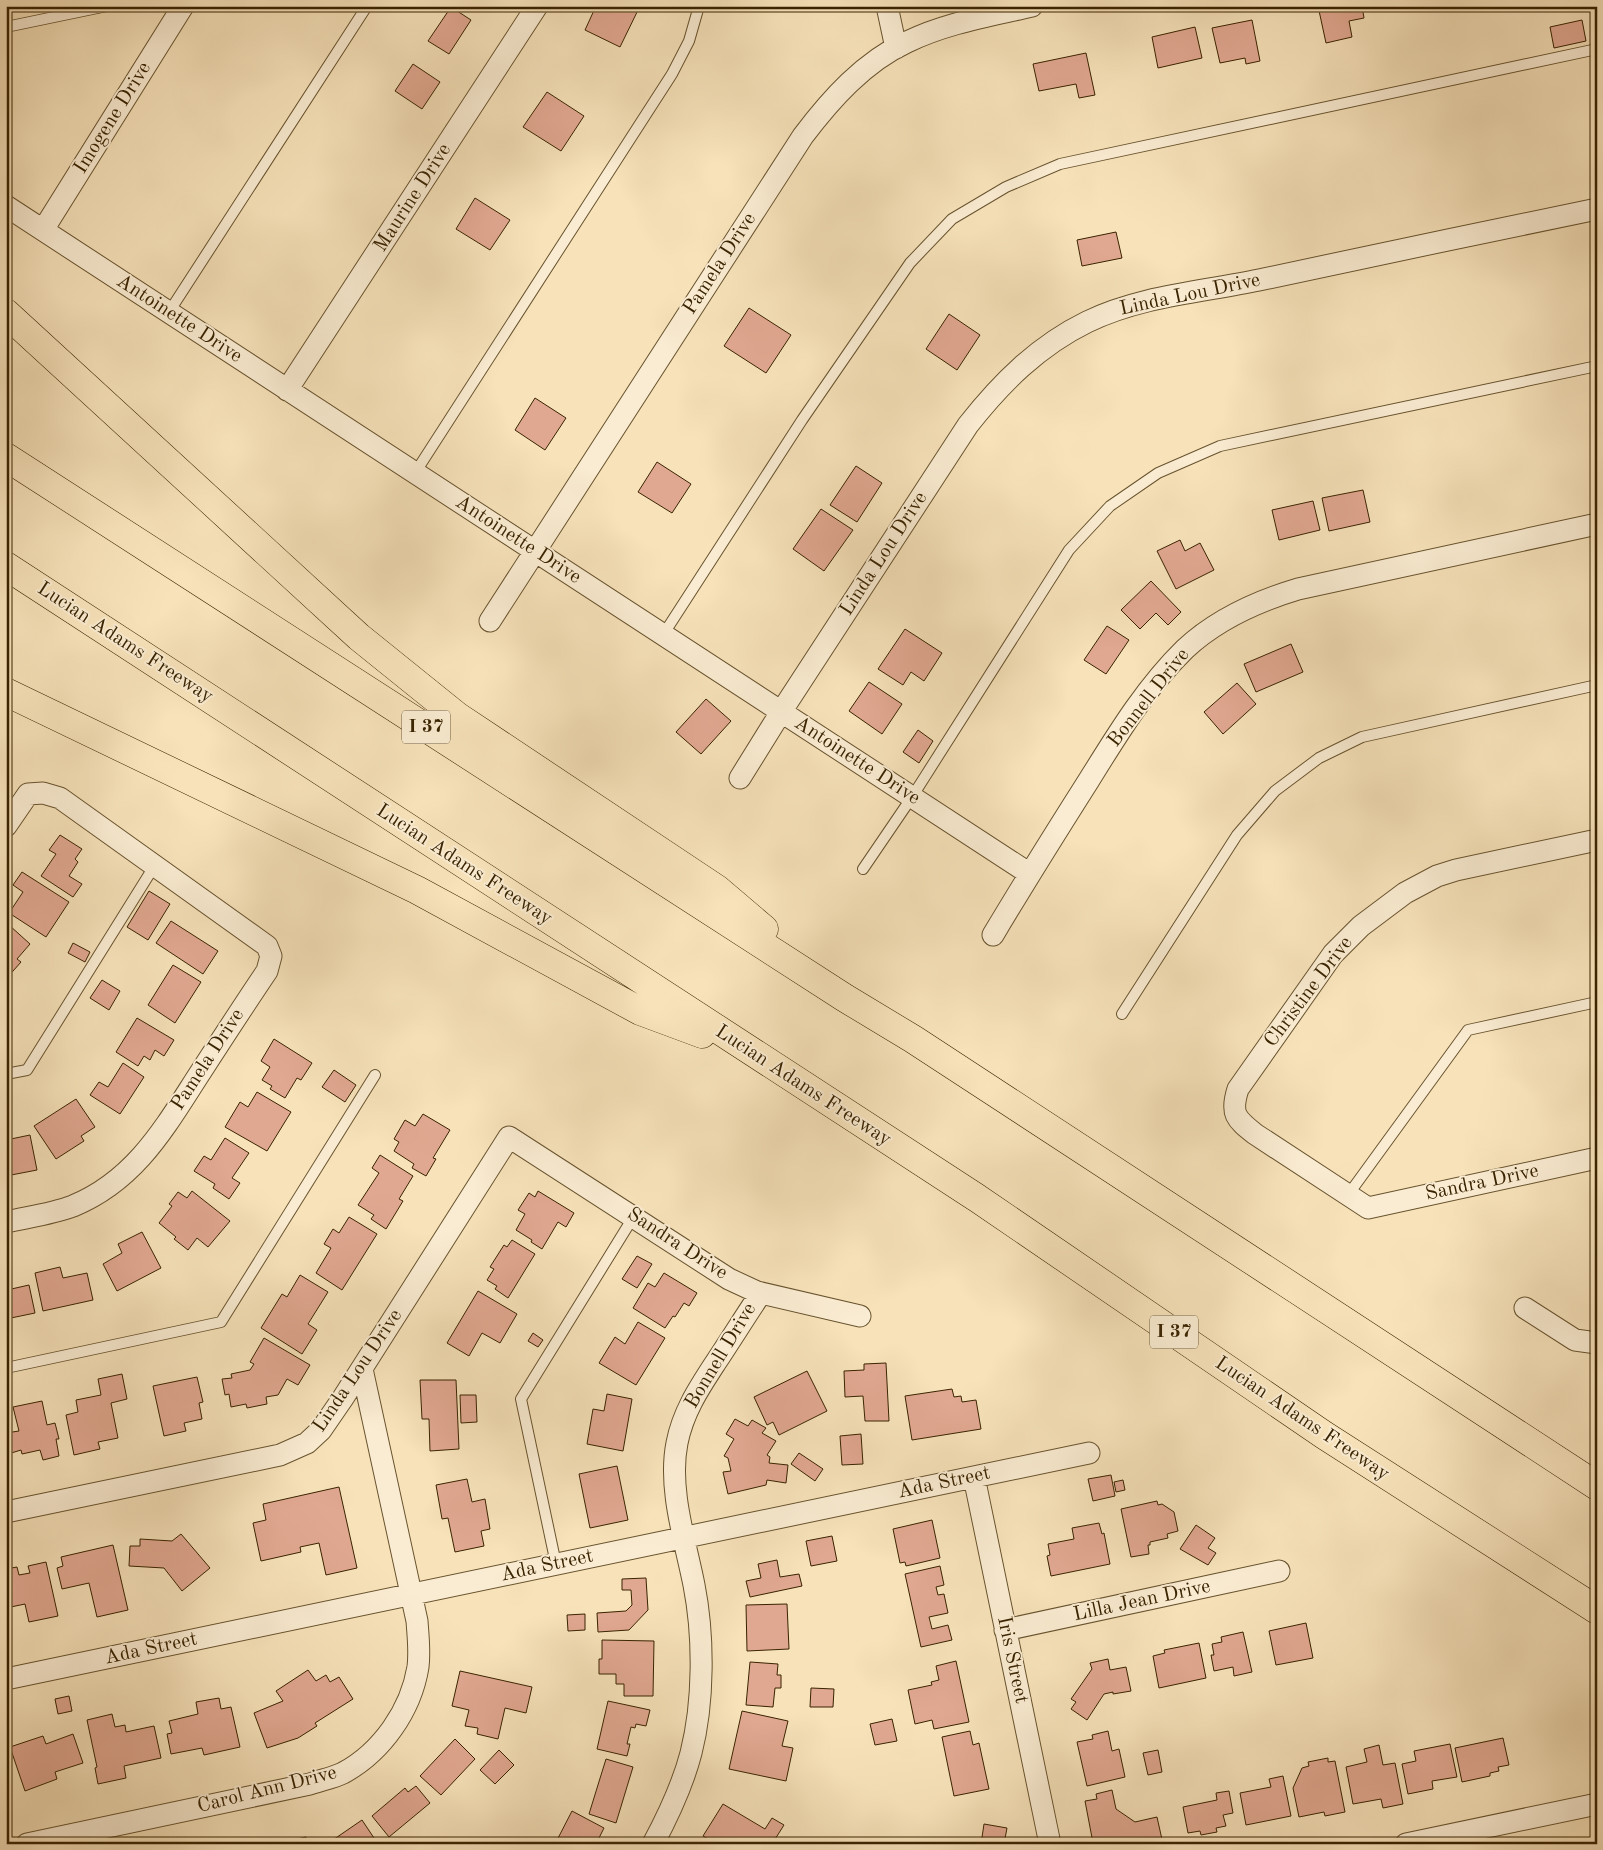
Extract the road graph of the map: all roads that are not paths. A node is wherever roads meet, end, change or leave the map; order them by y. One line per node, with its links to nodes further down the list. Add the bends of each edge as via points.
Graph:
1 (108, 6): 8 (lane)
2 (183, 6): 13 (street, Imogene Drive)
3 (367, 6): 14 (lane)
4 (538, 6): 17 (street, Maurine Drive)
5 (699, 6): 19 (lane, via 689,41 672,74)
6 (887, 6): 9 (street)
7 (1032, 6): 9 (street, Pamela Drive, via 944,27)
8 (6, 27)
9 (896, 48): 21 (street, Pamela Drive, via 844,88 803,136)
10 (1597, 49): 24 (lane, via 1060,164 1006,187 952,219 910,263 802,420)
11 (6, 206): 13 (street, Antoinette Drive)
12 (1597, 209): 27 (street, Linda Lou Drive, via 1141,303 1114,311 1062,335 1017,370 989,397 968,425)
13 (43, 230): 14 (street, Antoinette Drive)
14 (169, 312): 17 (street, Antoinette Drive)
15 (6, 314): 36 (highway, via 367,643 457,716 717,889)
16 (1597, 366): 29 (lane, via 1220,446 1158,472 1110,506 1069,550)
17 (287, 390): 19 (street, Antoinette Drive)
18 (6, 457): 36 (highway, I 37)
19 (415, 473): 21 (street, Antoinette Drive)
20 (1597, 524): 34 (street, Bonnell Drive, via 1298,589 1269,598 1219,624 1186,648 1122,728)
21 (534, 551): 23 (street, Pamela Drive); 24 (street, Antoinette Drive)
22 (6, 566): 39 (highway, Lucian Adams Freeway / I 37)
23 (490, 621)
24 (663, 635): 27 (street, Antoinette Drive)
25 (1597, 685): 38 (lane, via 1362,737 1319,758 1275,792 1237,835)
26 (6, 692): 39 (highway, via 417,890 640,1011)
27 (781, 712): 28 (street, Linda Lou Drive); 29 (street, Antoinette Drive)
28 (740, 778)
29 (912, 798): 33 (lane); 34 (street, Antoinette Drive)
30 (6, 826): 32 (street, via 28,794 43,792 60,798)
31 (1597, 840): 44 (street, Christine Drive, via 1456,870 1418,885 1361,926 1333,954 1311,985 1238,1090 1234,1112 1254,1134)
32 (155, 865): 40 (lane, via 27,1070); 47 (street, Pamela Drive, via 268,946 271,956 267,971 158,1138 134,1166 74,1206)
33 (863, 869)
34 (1030, 874): 35 (street, Bonnell Drive)
35 (993, 935)
36 (845, 998): 56 (highway, I 37, via 913,1039)
37 (1597, 1002): 44 (lane, via 1468,1030)
38 (1122, 1014)
39 (751, 1052): 62 (highway, Lucian Adams Freeway / I 37, via 977,1198 1332,1440)
40 (6, 1074)
41 (376, 1075): 52 (lane, via 221,1322)
42 (509, 1137): 46 (street, Sandra Drive); 53 (street, Linda Lou Drive)
43 (1597, 1158): 45 (street, Sandra Drive)
44 (1348, 1194): 45 (street, Christine Drive)
45 (1368, 1208)
46 (634, 1216): 48 (street, Sandra Drive, via 729,1279); 59 (lane, via 521,1399)
47 (6, 1222)
48 (757, 1292): 50 (street, Sandra Drive); 58 (street, Bonnell Drive, via 757,1299 692,1400 680,1430 674,1478)
49 (1525, 1308): 51 (street, via 1575,1340)
50 (860, 1316)
51 (1597, 1343)
52 (6, 1368)
53 (362, 1369): 57 (street, Linda Lou Drive, via 320,1430 307,1443 280,1455); 61 (street, Carol Ann Drive)
54 (1088, 1453): 55 (street, Ada Street)
55 (974, 1477): 58 (street, Ada Street); 63 (street, Iris Street)
56 (1592, 1482)
57 (6, 1512)
58 (683, 1537): 59 (street, Ada Street); 67 (street, Bonnell Drive, via 699,1617 698,1708 691,1753)
59 (556, 1564): 61 (street, Ada Street)
60 (1279, 1571): 63 (street, Lilla Jean Drive)
61 (411, 1594): 64 (street, Ada Street); 66 (street, Carol Ann Drive, via 419,1651 415,1681 404,1710 388,1735 354,1766 310,1784)
62 (1597, 1610)
63 (1005, 1630): 68 (street, Iris Street)
64 (6, 1679)
65 (1597, 1804): 69 (street)
66 (27, 1844)
67 (653, 1844)
68 (1050, 1844)
69 (1406, 1844)

